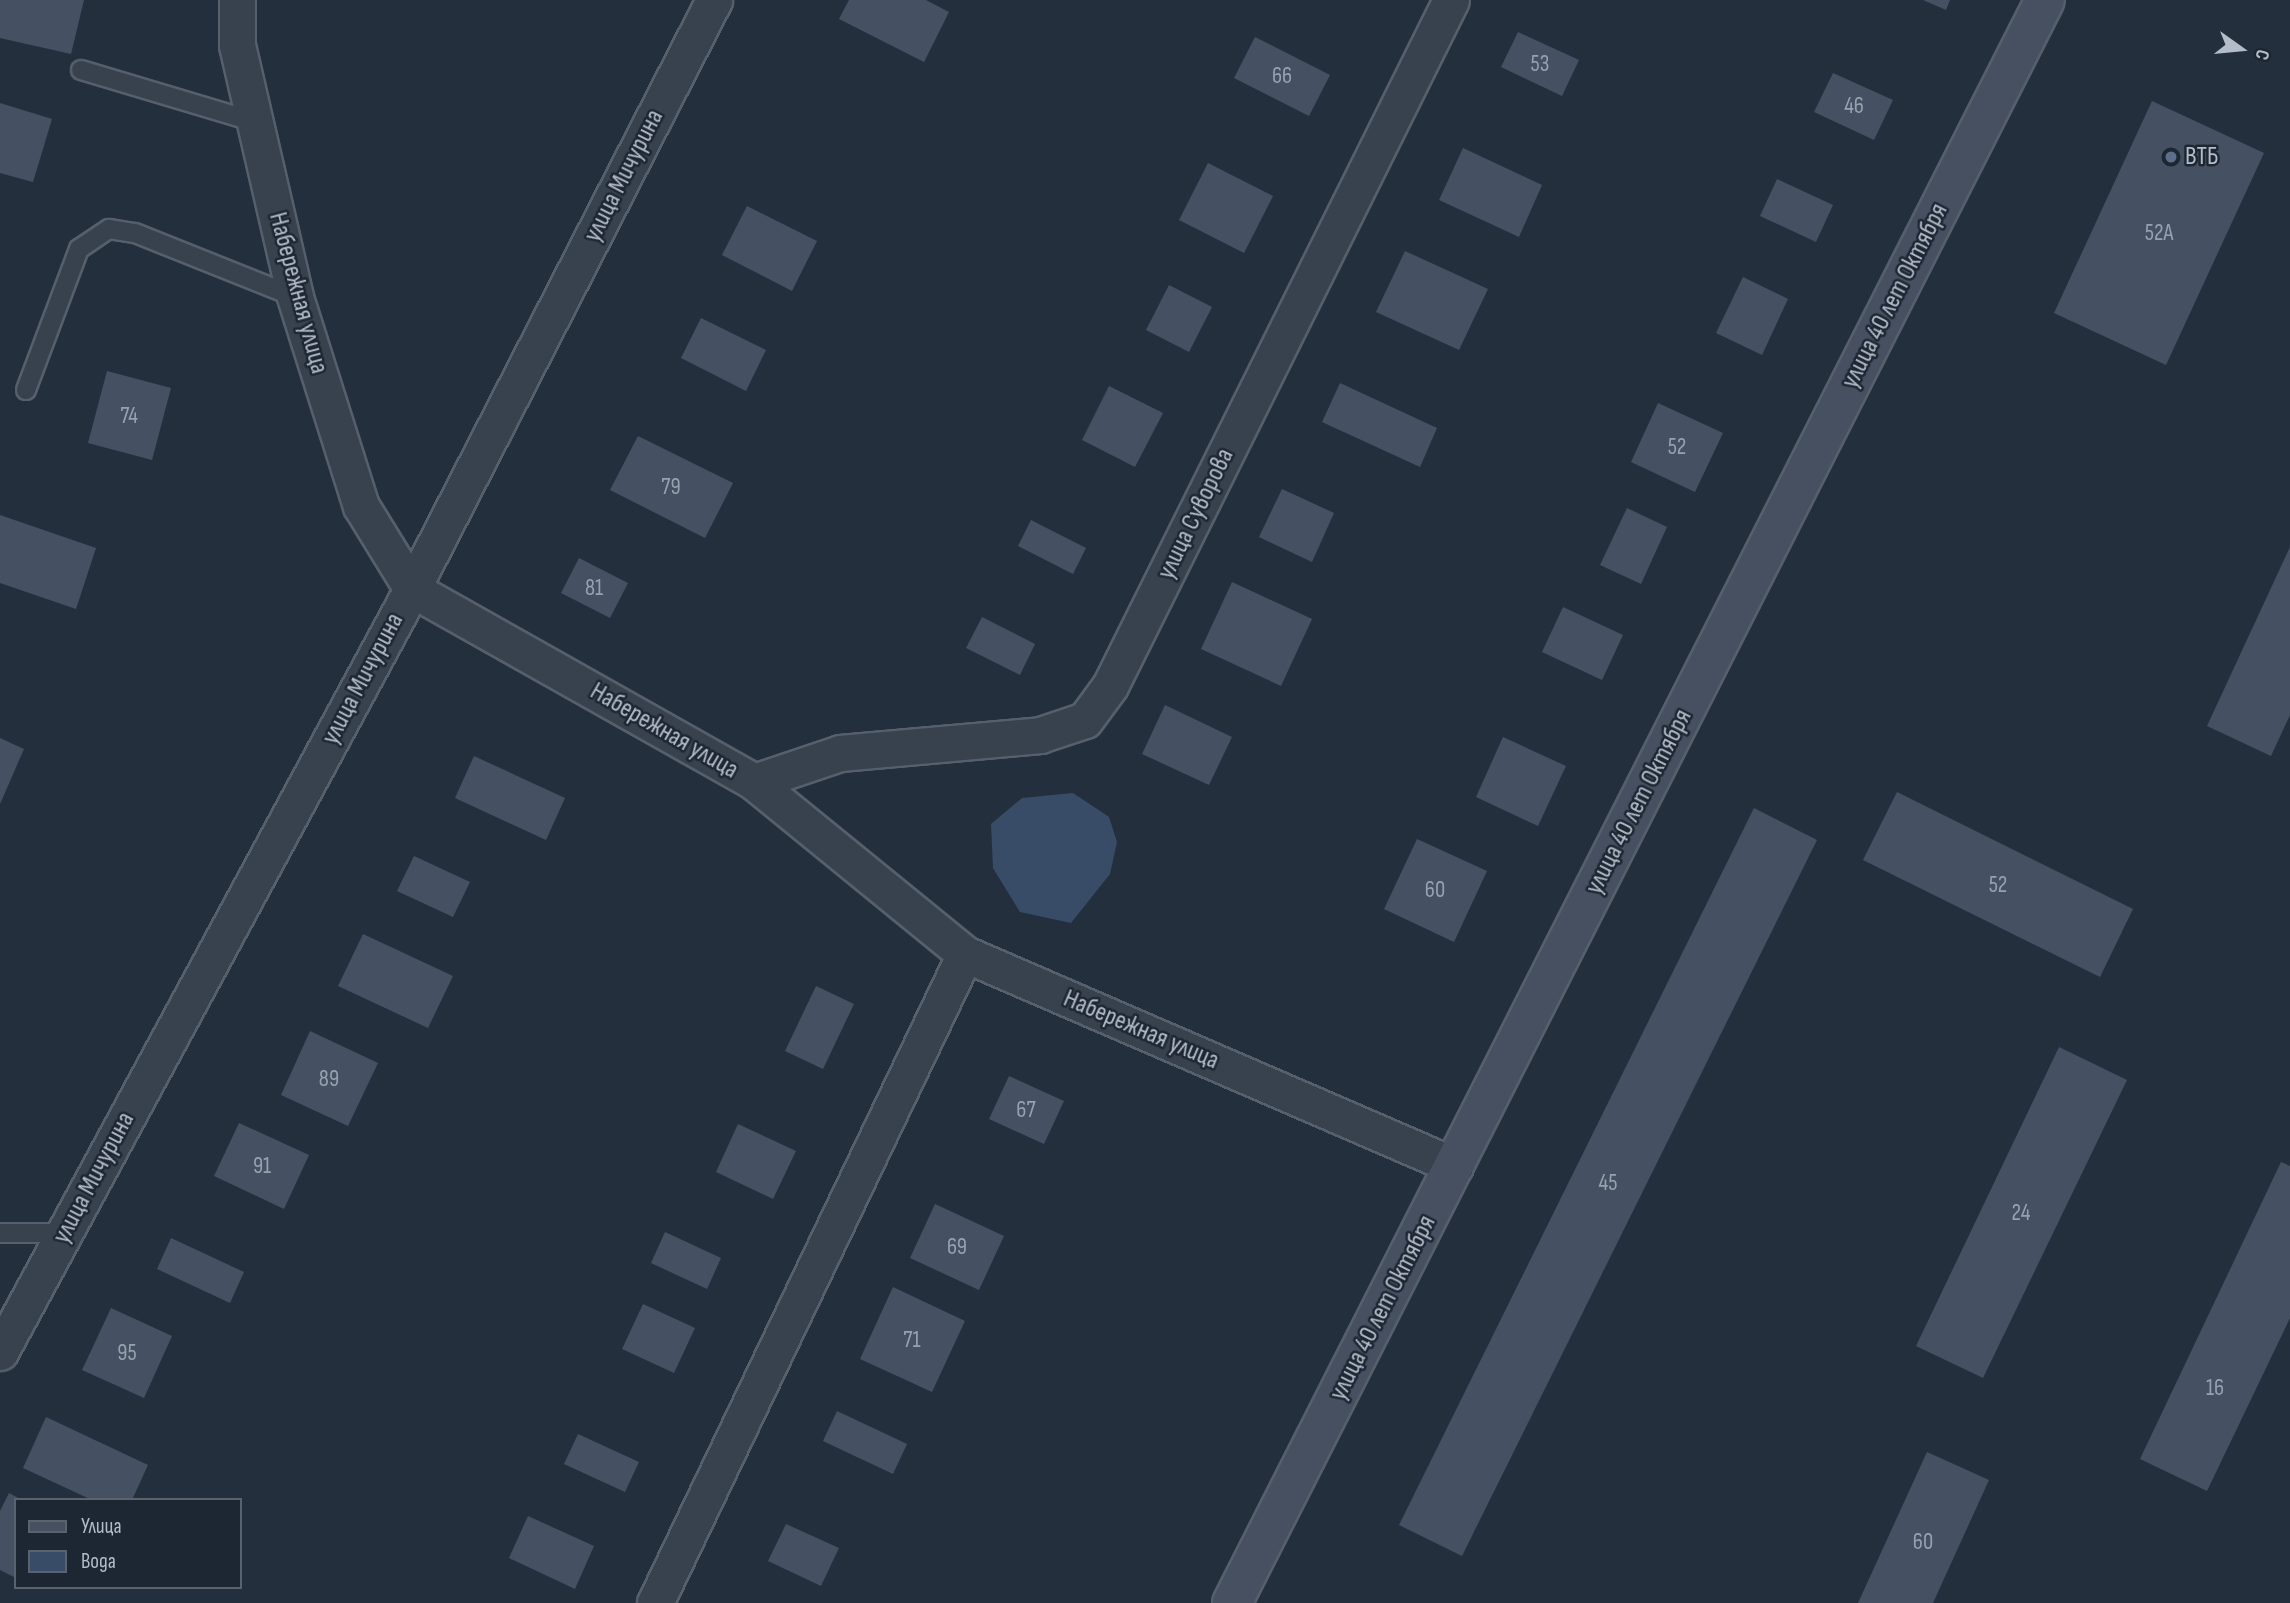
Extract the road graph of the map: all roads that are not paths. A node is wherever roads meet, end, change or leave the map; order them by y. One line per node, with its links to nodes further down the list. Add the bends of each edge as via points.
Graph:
1 (237, 0): 6 (street, Набережная улица, via 237,44)
2 (715, 0): 9 (street, улица Мичурина)
3 (1451, 0): 10 (street, улица Суворова, via 1110,686 1085,720 1040,735 841,753)
4 (2045, 0): 12 (street, улица 40 лет Октября)
5 (81, 70): 6 (lane)
6 (255, 122): 7 (street, Набережная улица)
7 (295, 297): 8 (lane, via 148,238 109,229 79,249); 9 (street, Набережная улица, via 361,506)
8 (26, 390)
9 (412, 589): 10 (street, Набережная улица); 14 (street, улица Мичурина)
10 (754, 782): 11 (street, Набережная улица)
11 (965, 954): 12 (street, Набережная улица); 16 (street)
12 (1455, 1166): 17 (street, улица 40 лет Октября)
13 (0, 1233): 14 (lane)
14 (64, 1233): 15 (street, улица Мичурина)
15 (0, 1352)
16 (655, 1603)
17 (1232, 1603)

